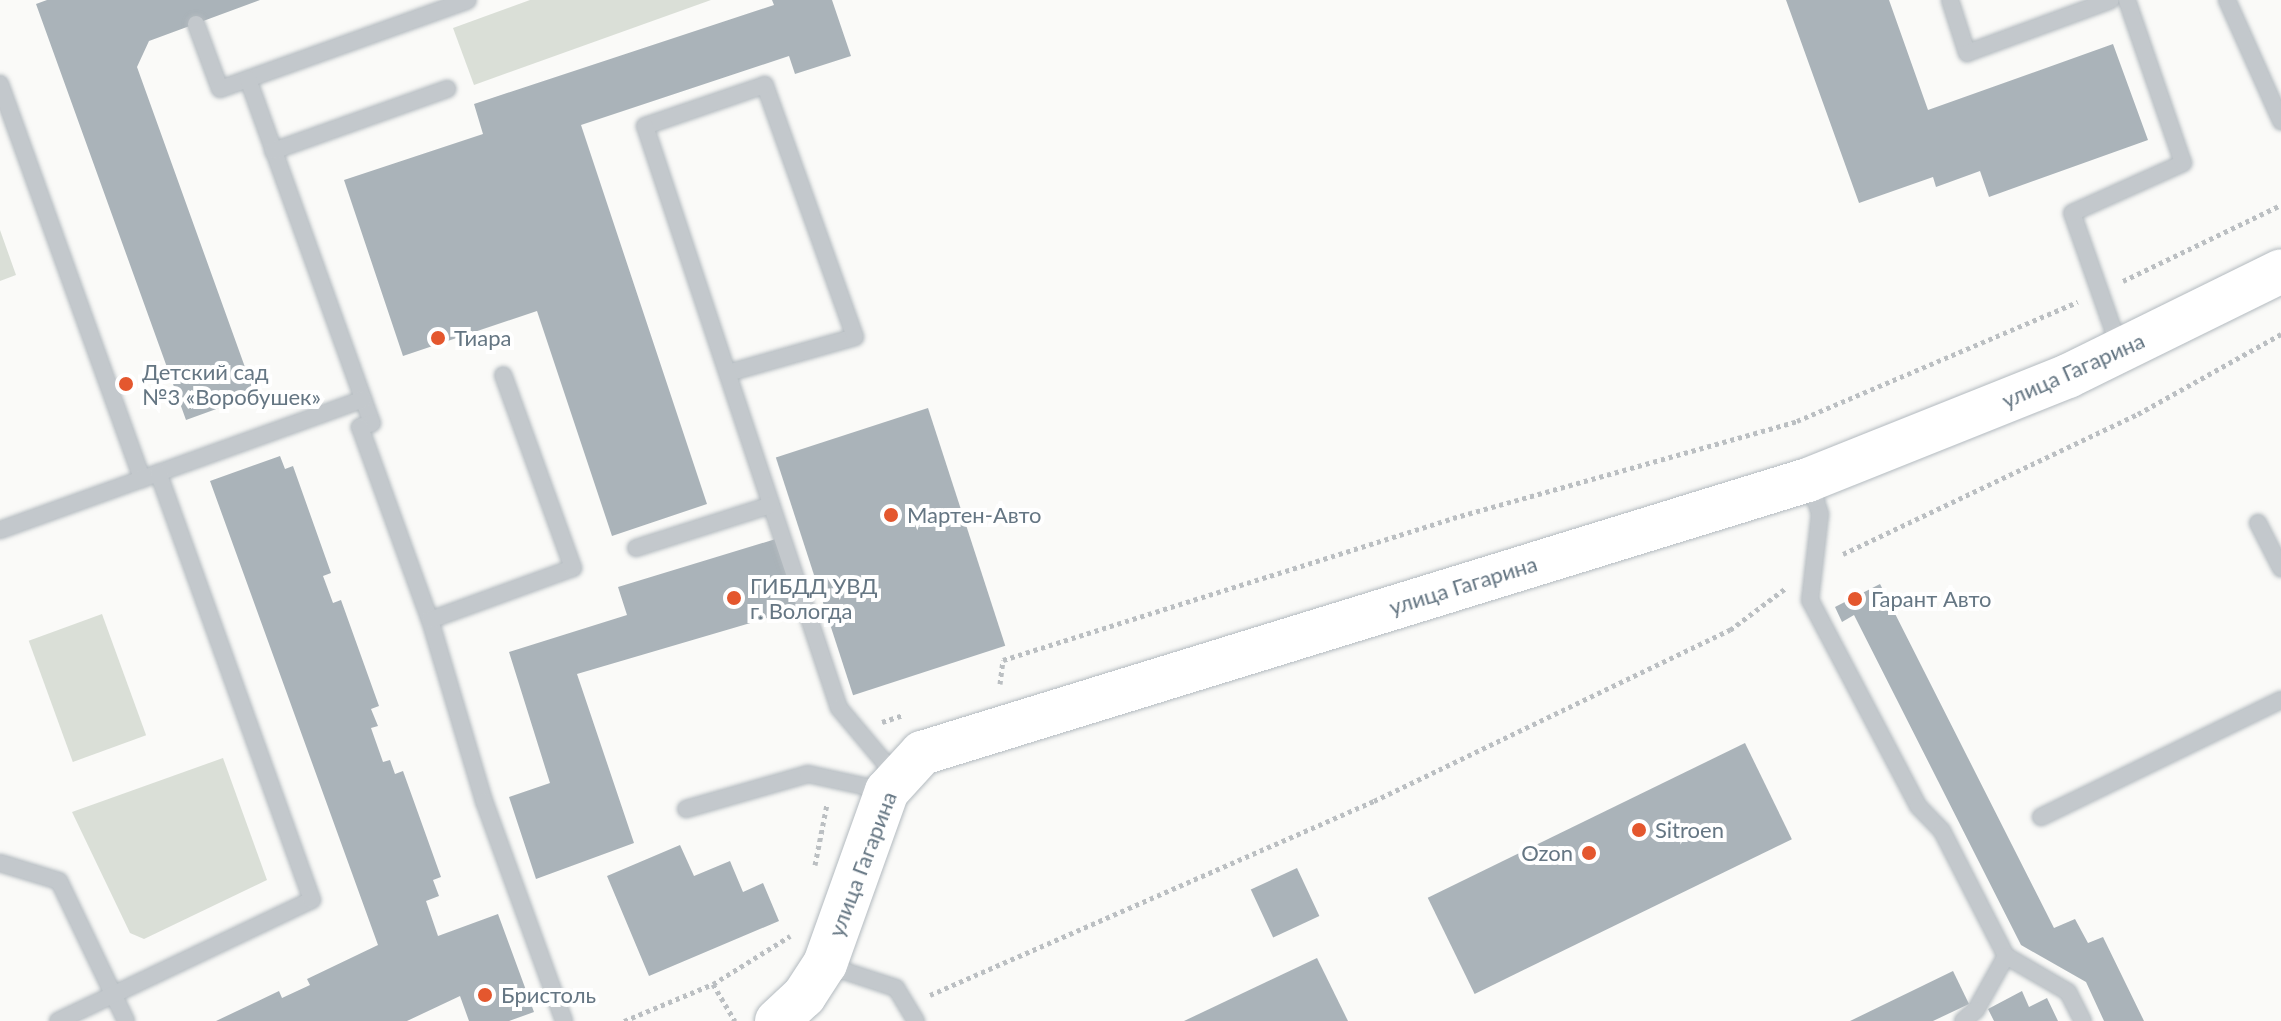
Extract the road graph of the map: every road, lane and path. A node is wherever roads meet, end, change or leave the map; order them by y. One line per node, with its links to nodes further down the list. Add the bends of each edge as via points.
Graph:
1 (468, 0): 8 (lane)
2 (1950, 0): 3 (lane, via 1967,53)
3 (2111, 0)
4 (2127, 0): 16 (lane, via 2183,163 2072,213)
5 (2227, 0): 9 (lane)
6 (196, 24): 8 (lane, via 220,89)
7 (2281, 75): 9 (lane)
8 (248, 79): 13 (lane)
9 (2263, 81): 12 (lane)
10 (0, 84): 22 (lane)
11 (447, 89): 13 (lane)
12 (2281, 121)
13 (273, 151): 21 (lane)
14 (2281, 205): 16 (path)
15 (2281, 271): 18 (street, улица Гагарина)
16 (2100, 293): 18 (lane); 31 (path, via 1797,421 1453,518 1003,660 1004,683)
17 (2281, 334): 28 (path, via 2138,414)
18 (2120, 350): 23 (street, улица Гагарина)
19 (728, 373): 19 (lane, via 645,126 765,85 855,337); 24 (lane)
20 (503, 375): 30 (lane, via 573,568)
21 (363, 399): 22 (lane); 30 (lane, via 372,423 360,427)
22 (150, 476): 26 (lane); 45 (lane, via 312,900)
23 (1808, 480): 28 (lane, via 1820,514); 36 (street, улица Гагарина, via 939,745)
24 (771, 505): 27 (lane); 34 (lane, via 839,708)
25 (2258, 523): 29 (lane)
26 (0, 530)
27 (636, 548)
28 (1814, 568): 42 (lane, via 1810,600 1918,806 1942,831); 46 (path, via 1730,630 1374,801 1202,872)
29 (2281, 568)
30 (430, 620): 47 (lane, via 484,801)
31 (990, 688)
32 (2281, 700): 38 (lane)
33 (918, 710): 34 (path)
34 (857, 730): 36 (lane)
35 (832, 779): 36 (lane); 37 (lane, via 808,774); 40 (path)
36 (892, 784): 43 (street, улица Гагарина)
37 (686, 809)
38 (2041, 817)
39 (0, 863): 45 (lane, via 59,881)
40 (812, 881)
41 (800, 927): 44 (path, via 777,949)
42 (2006, 956): 53 (lane, via 1976,1010); 54 (lane, via 2068,992)
43 (825, 964): 46 (lane, via 896,988); 52 (street, улица Гагарина, via 804,996)
44 (713, 984): 50 (path); 51 (path)
45 (113, 995): 48 (lane); 49 (lane)
46 (912, 1013)
47 (559, 1020)
48 (58, 1021)
49 (126, 1021)
50 (624, 1021)
51 (735, 1021)
52 (777, 1021)
53 (1963, 1021)
54 (2083, 1021)

